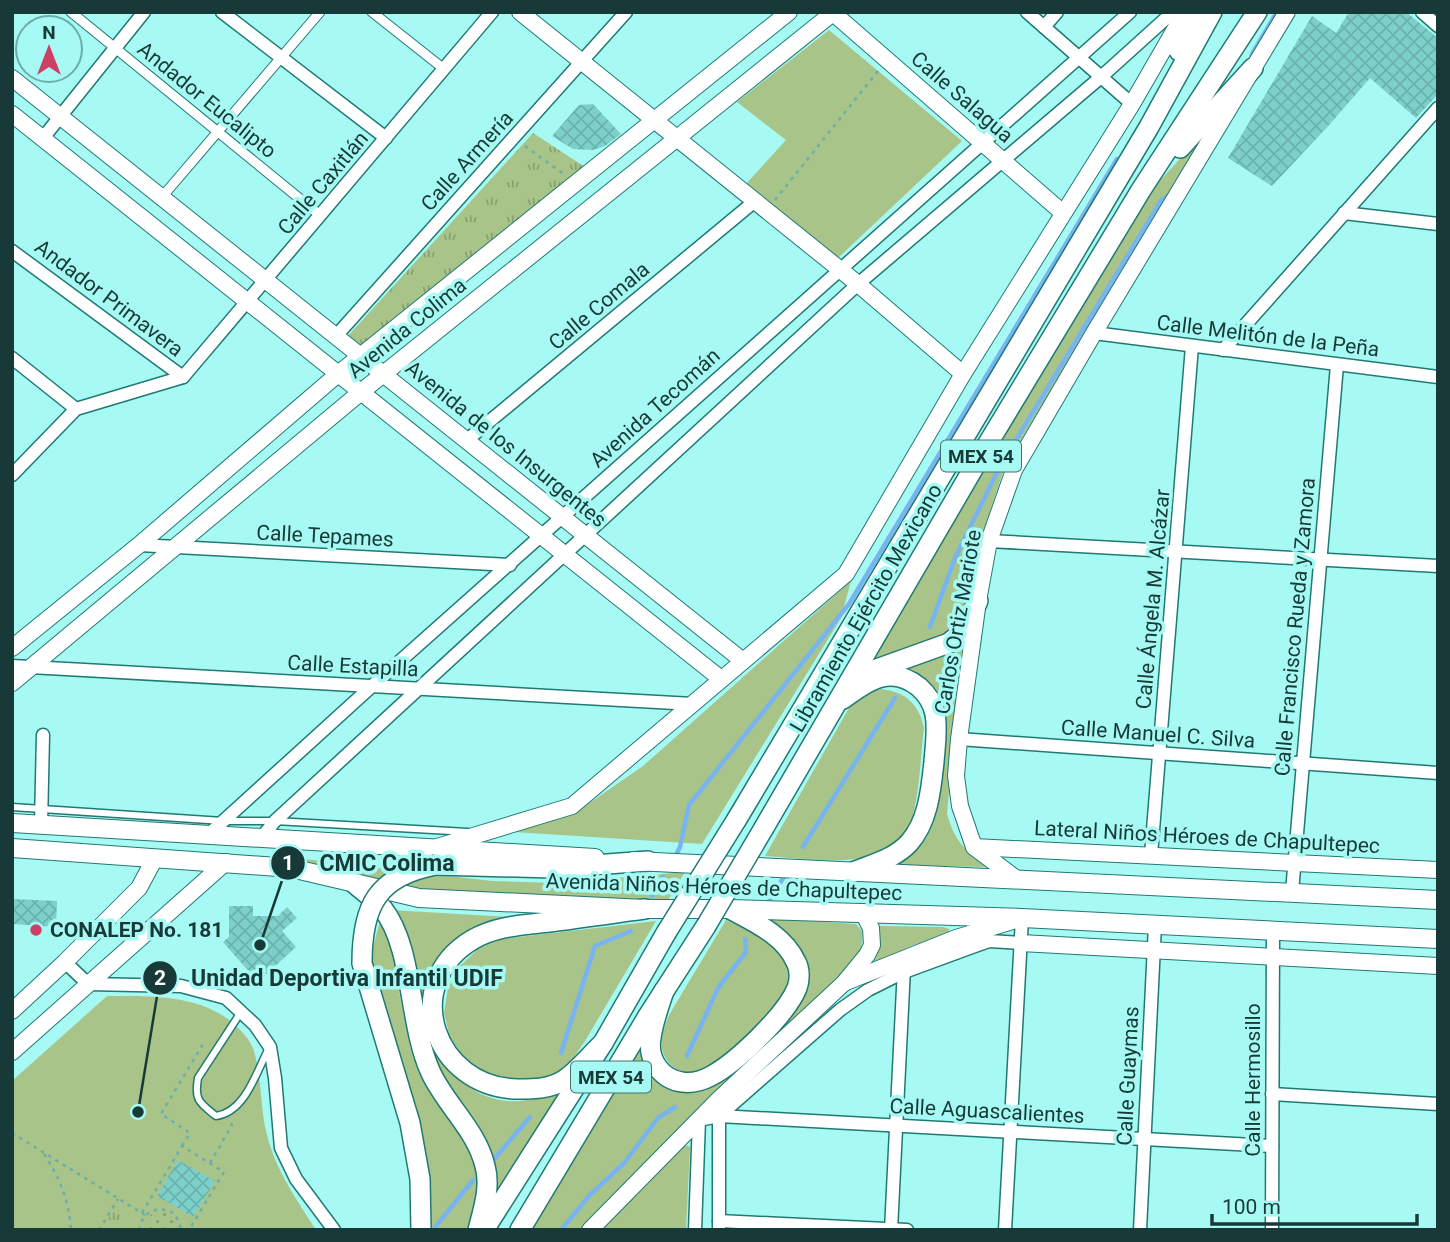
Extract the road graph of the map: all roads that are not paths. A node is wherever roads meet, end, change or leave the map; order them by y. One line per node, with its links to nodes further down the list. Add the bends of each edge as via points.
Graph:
1 (71, 12): 23 (street, Andador Eucalipto)
2 (144, 12): 23 (street)
3 (222, 12): 24 (street)
4 (320, 12): 24 (street)
5 (372, 12): 28 (street)
6 (492, 12): 28 (street, Calle Caxitlán)
7 (520, 12): 26 (street)
8 (626, 12): 26 (street, Calle Armería)
9 (789, 12): 35 (street, Avenida Colima)
10 (833, 12): 40 (street, Avenida Colima); 41 (street, Calle Salagua)
11 (1027, 12): 22 (street)
12 (1056, 12): 22 (street)
13 (1130, 12): 25 (street, Avenida Tecomán)
14 (1173, 12): 29 (street)
15 (1185, 12): 31 (street, Libramiento Ejército Mexicano)
16 (1195, 12): 36 (highway)
17 (1212, 12): 36 (highway, Libramiento Ejército Mexicano / MEX 54)
18 (1257, 12): 43 (highway, Libramiento Ejército Mexicano / MEX 54)
19 (1287, 12): 27 (street)
20 (1422, 12): 21 (street)
21 (1438, 26)
22 (1044, 27): 25 (street)
23 (115, 48): 34 (street); 37 (street, Andador Eucalipto)
24 (281, 58): 37 (street); 39 (street)
25 (1079, 58): 29 (street); 41 (street, Avenida Tecomán)
26 (582, 62): 35 (street); 56 (street, Calle Armería)
27 (1253, 68): 43 (highway); 55 (street)
28 (444, 69): 39 (street, Calle Caxitlán)
29 (1101, 77): 31 (street); 42 (street)
30 (12, 78): 34 (street, Avenida de los Insurgentes)
31 (1132, 104): 46 (street, Libramiento Ejército Mexicano)
32 (1438, 108): 47 (street)
33 (12, 114): 38 (street)
34 (60, 116): 38 (street); 44 (street, Avenida de los Insurgentes)
35 (653, 120): 40 (street); 59 (street, Avenida Colima)
36 (1149, 127): 141 (highway, Libramiento Ejército Mexicano / MEX 54, bridge)
37 (218, 132): 44 (street); 48 (street, Andador Eucalipto)
38 (43, 138): 54 (street)
39 (387, 138): 48 (street, Calle Caxitlán)
40 (676, 138): 45 (street); 63 (street, Avenida Colima)
41 (983, 143): 42 (street, Calle Salagua); 51 (street, Avenida Tecomán)
42 (1003, 160): 46 (street, Calle Salagua); 53 (street)
43 (1141, 190): 89 (highway, Libramiento Ejército Mexicano / MEX 54)
44 (162, 197): 52 (street, Avenida de los Insurgentes)
45 (761, 206): 51 (street); 69 (street, Calle Comala)
46 (1063, 213): 64 (street, Libramiento Ejército Mexicano)
47 (1344, 213): 49 (street); 58 (street)
48 (321, 216): 52 (street, Calle Caxitlán)
49 (1438, 224)
50 (12, 251): 65 (street, Andador Primavera)
51 (841, 270): 53 (street); 71 (street, Avenida Tecomán)
52 (266, 280): 54 (street, Calle Caxitlán); 56 (street, Avenida de los Insurgentes)
53 (858, 284): 64 (street); 72 (street)
54 (248, 302): 62 (street); 65 (street, Calle Caxitlán)
55 (1094, 334): 57 (street, Calle Melitón de la Peña); 74 (street, Carlos Ortiz Mariote, via 1014,470)
56 (336, 336): 59 (street, Avenida de los Insurgentes)
57 (1192, 346): 58 (street, Calle Melitón de la Peña); 77 (street, Calle Ángela M. Alcázar)
58 (1223, 350): 61 (street, Calle Melitón de la Peña)
59 (362, 356): 62 (street, Avenida Colima); 63 (street, Avenida de los Insurgentes)
60 (12, 358): 68 (street)
61 (1337, 365): 66 (street, Calle Melitón de la Peña); 79 (street, Calle Francisco Rueda y Zamora)
62 (338, 374): 67 (street); 75 (street, Avenida Colima)
63 (384, 374): 67 (street, Avenida Colima); 69 (street, Avenida de los Insurgentes)
64 (962, 374): 86 (street, Libramiento Ejército Mexicano, via 846,574)
65 (183, 377): 68 (street)
66 (1438, 377)
67 (361, 392): 73 (street); 76 (street, Avenida Colima)
68 (76, 409): 70 (street)
69 (467, 440): 71 (street, Avenida de los Insurgentes)
70 (13, 474)
71 (564, 517): 72 (street, Avenida de los Insurgentes); 73 (street, Avenida Tecomán)
72 (586, 534): 78 (street); 82 (street, Avenida de los Insurgentes)
73 (542, 537): 78 (street); 80 (street, Avenida Tecomán)
74 (989, 541): 77 (street); 83 (street, Carlos Ortiz Mariote)
75 (139, 545): 76 (street, Calle Tepames); 85 (street, Avenida Colima)
76 (175, 547): 80 (street, Calle Tepames); 88 (street, Avenida Colima)
77 (1176, 551): 79 (street); 98 (street, Calle Ángela M. Alcázar)
78 (565, 554): 84 (street); 93 (street)
79 (1320, 559): 81 (street); 99 (street, Calle Francisco Rueda y Zamora)
80 (510, 565): 92 (street, Avenida Tecomán)
81 (1438, 566)
82 (669, 601): 84 (street); 86 (street, Avenida de los Insurgentes)
83 (978, 601): 89 (highway, via 961,633 949,643); 97 (street, Carlos Ortiz Mariote)
84 (647, 620): 90 (street)
85 (12, 648)
86 (743, 661): 90 (street, Libramiento Ejército Mexicano)
87 (12, 666): 88 (street, Calle Estapilla)
88 (32, 667): 91 (street, Avenida Colima); 92 (street, Calle Estapilla)
89 (850, 679): 94 (highway, Libramiento Ejército Mexicano / MEX 54)
90 (721, 680): 95 (street, Libramiento Ejército Mexicano)
91 (12, 683)
92 (372, 686): 93 (street, Calle Estapilla); 103 (street, Avenida Tecomán)
93 (419, 689): 95 (street, Calle Estapilla); 104 (street)
94 (836, 703): 118 (highway, via 871,681 902,677 923,691 935,715 932,779 919,829 890,858); 138 (highway, Libramiento Ejército Mexicano / MEX 54, bridge)
95 (692, 704): 106 (street, Libramiento Ejército Mexicano, via 572,806)
96 (43, 735): 102 (street)
97 (959, 740): 98 (street, Calle Manuel C. Silva); 109 (street, Carlos Ortiz Mariote, via 956,776 960,806)
98 (1160, 754): 99 (street, Calle Manuel C. Silva); 111 (street, Calle Ángela M. Alcázar)
99 (1303, 764): 100 (street, Calle Manuel C. Silva); 116 (street, Calle Francisco Rueda y Zamora)
100 (1438, 773)
101 (12, 807): 102 (lane)
102 (42, 817): 103 (lane); 105 (main road); 107 (main road)
103 (223, 821): 104 (lane); 107 (street, Avenida Tecomán)
104 (275, 821): 106 (lane); 108 (street)
105 (12, 823)
106 (484, 833): 112 (street, Libramiento Ejército Mexicano)
107 (208, 835): 108 (main road)
108 (261, 838): 112 (main road)
109 (974, 847): 111 (street, Lateral Niños Héroes de Chapultepec); 119 (street)
110 (12, 848): 113 (main road, Avenida Niños Héroes de Chapultepec)
111 (1151, 855): 116 (street, Lateral Niños Héroes de Chapultepec)
112 (434, 857): 114 (highway, via 553,868); 155 (highway, bridge, via 390,883 372,902 362,932 362,963 410,1123 420,1180)
113 (155, 858): 115 (main road, Avenida Niños Héroes de Chapultepec); 133 (street, via 139,888)
114 (648, 861): 118 (main road, Avenida Niños Héroes de Chapultepec)
115 (226, 862): 120 (main road, Avenida Niños Héroes de Chapultepec, via 290,867); 137 (street)
116 (1295, 863): 117 (street, Lateral Niños Héroes de Chapultepec); 121 (street, Calle Francisco Rueda y Zamora)
117 (1438, 870)
118 (853, 872): 119 (main road, Avenida Niños Héroes de Chapultepec)
119 (1014, 877): 121 (main road, Avenida Niños Héroes de Chapultepec)
120 (355, 884): 123 (main road, Avenida Niños Héroes de Chapultepec, via 419,898); 156 (highway, via 383,909 398,937 419,1041 432,1074 475,1141 486,1167)
121 (1292, 892): 122 (main road, Avenida Niños Héroes de Chapultepec)
122 (1438, 900)
123 (645, 909): 124 (main road, Avenida Niños Héroes de Chapultepec); 141 (highway, via 494,929 470,940 449,959 434,983 433,1019 438,1039 458,1068 477,1080 503,1089 539,1090 564,1080)
124 (730, 909): 125 (main road, Avenida Niños Héroes de Chapultepec); 138 (highway, via 777,937 797,962 797,986 785,1010 711,1076 693,1082 673,1081 654,1063 651,1051 652,1029)
125 (863, 914): 126 (main road, Avenida Niños Héroes de Chapultepec); 136 (street, via 871,928 872,946)
126 (1022, 918): 127 (main road, Avenida Niños Héroes de Chapultepec); 130 (street); 134 (street, via 956,937)
127 (1155, 925): 128 (main road, Avenida Niños Héroes de Chapultepec); 131 (street, Calle Guaymas)
128 (1273, 931): 129 (main road, Avenida Niños Héroes de Chapultepec); 132 (street, Calle Hermosillo)
129 (1438, 939)
130 (1021, 943): 131 (street); 134 (street, via 989,941); 149 (street)
131 (1154, 950): 132 (street); 150 (street, Calle Guaymas)
132 (1273, 957): 135 (street); 144 (street, Calle Hermosillo)
133 (65, 962): 137 (street); 139 (street)
134 (904, 965): 136 (street); 146 (street, via 857,997); 148 (street)
135 (1438, 966)
136 (844, 983): 147 (street)
137 (88, 984): 140 (street, via 181,986 226,998); 143 (street)
138 (664, 991): 157 (highway, Libramiento Ejército Mexicano / MEX 54)
139 (12, 1011)
140 (241, 1012): 142 (street, via 256,1024); 142 (lane, via 198,1078 195,1091 199,1102 216,1116 239,1106)
141 (603, 1043): 156 (highway, Libramiento Ejército Mexicano / MEX 54)
142 (270, 1047): 154 (street, via 281,1148 296,1179)
143 (12, 1052)
144 (1272, 1094): 145 (street); 151 (street, Calle Hermosillo)
145 (1438, 1104)
146 (719, 1116): 147 (street, Calle Aguascalientes); 148 (street, Calle Aguascalientes); 152 (street)
147 (699, 1120): 158 (street); 159 (street)
148 (896, 1126): 149 (street, Calle Aguascalientes); 153 (street)
149 (1010, 1132): 150 (street, Calle Aguascalientes); 161 (street)
150 (1144, 1139): 151 (street, Calle Aguascalientes); 162 (street, Calle Guaymas)
151 (1272, 1146): 163 (street, Calle Hermosillo)
152 (719, 1225): 153 (street)
153 (891, 1229): 160 (street)
154 (334, 1230)
155 (421, 1230)
156 (481, 1230)
157 (520, 1230)
158 (590, 1230)
159 (695, 1230)
160 (906, 1230)
161 (1004, 1230)
162 (1140, 1230)
163 (1272, 1230)

